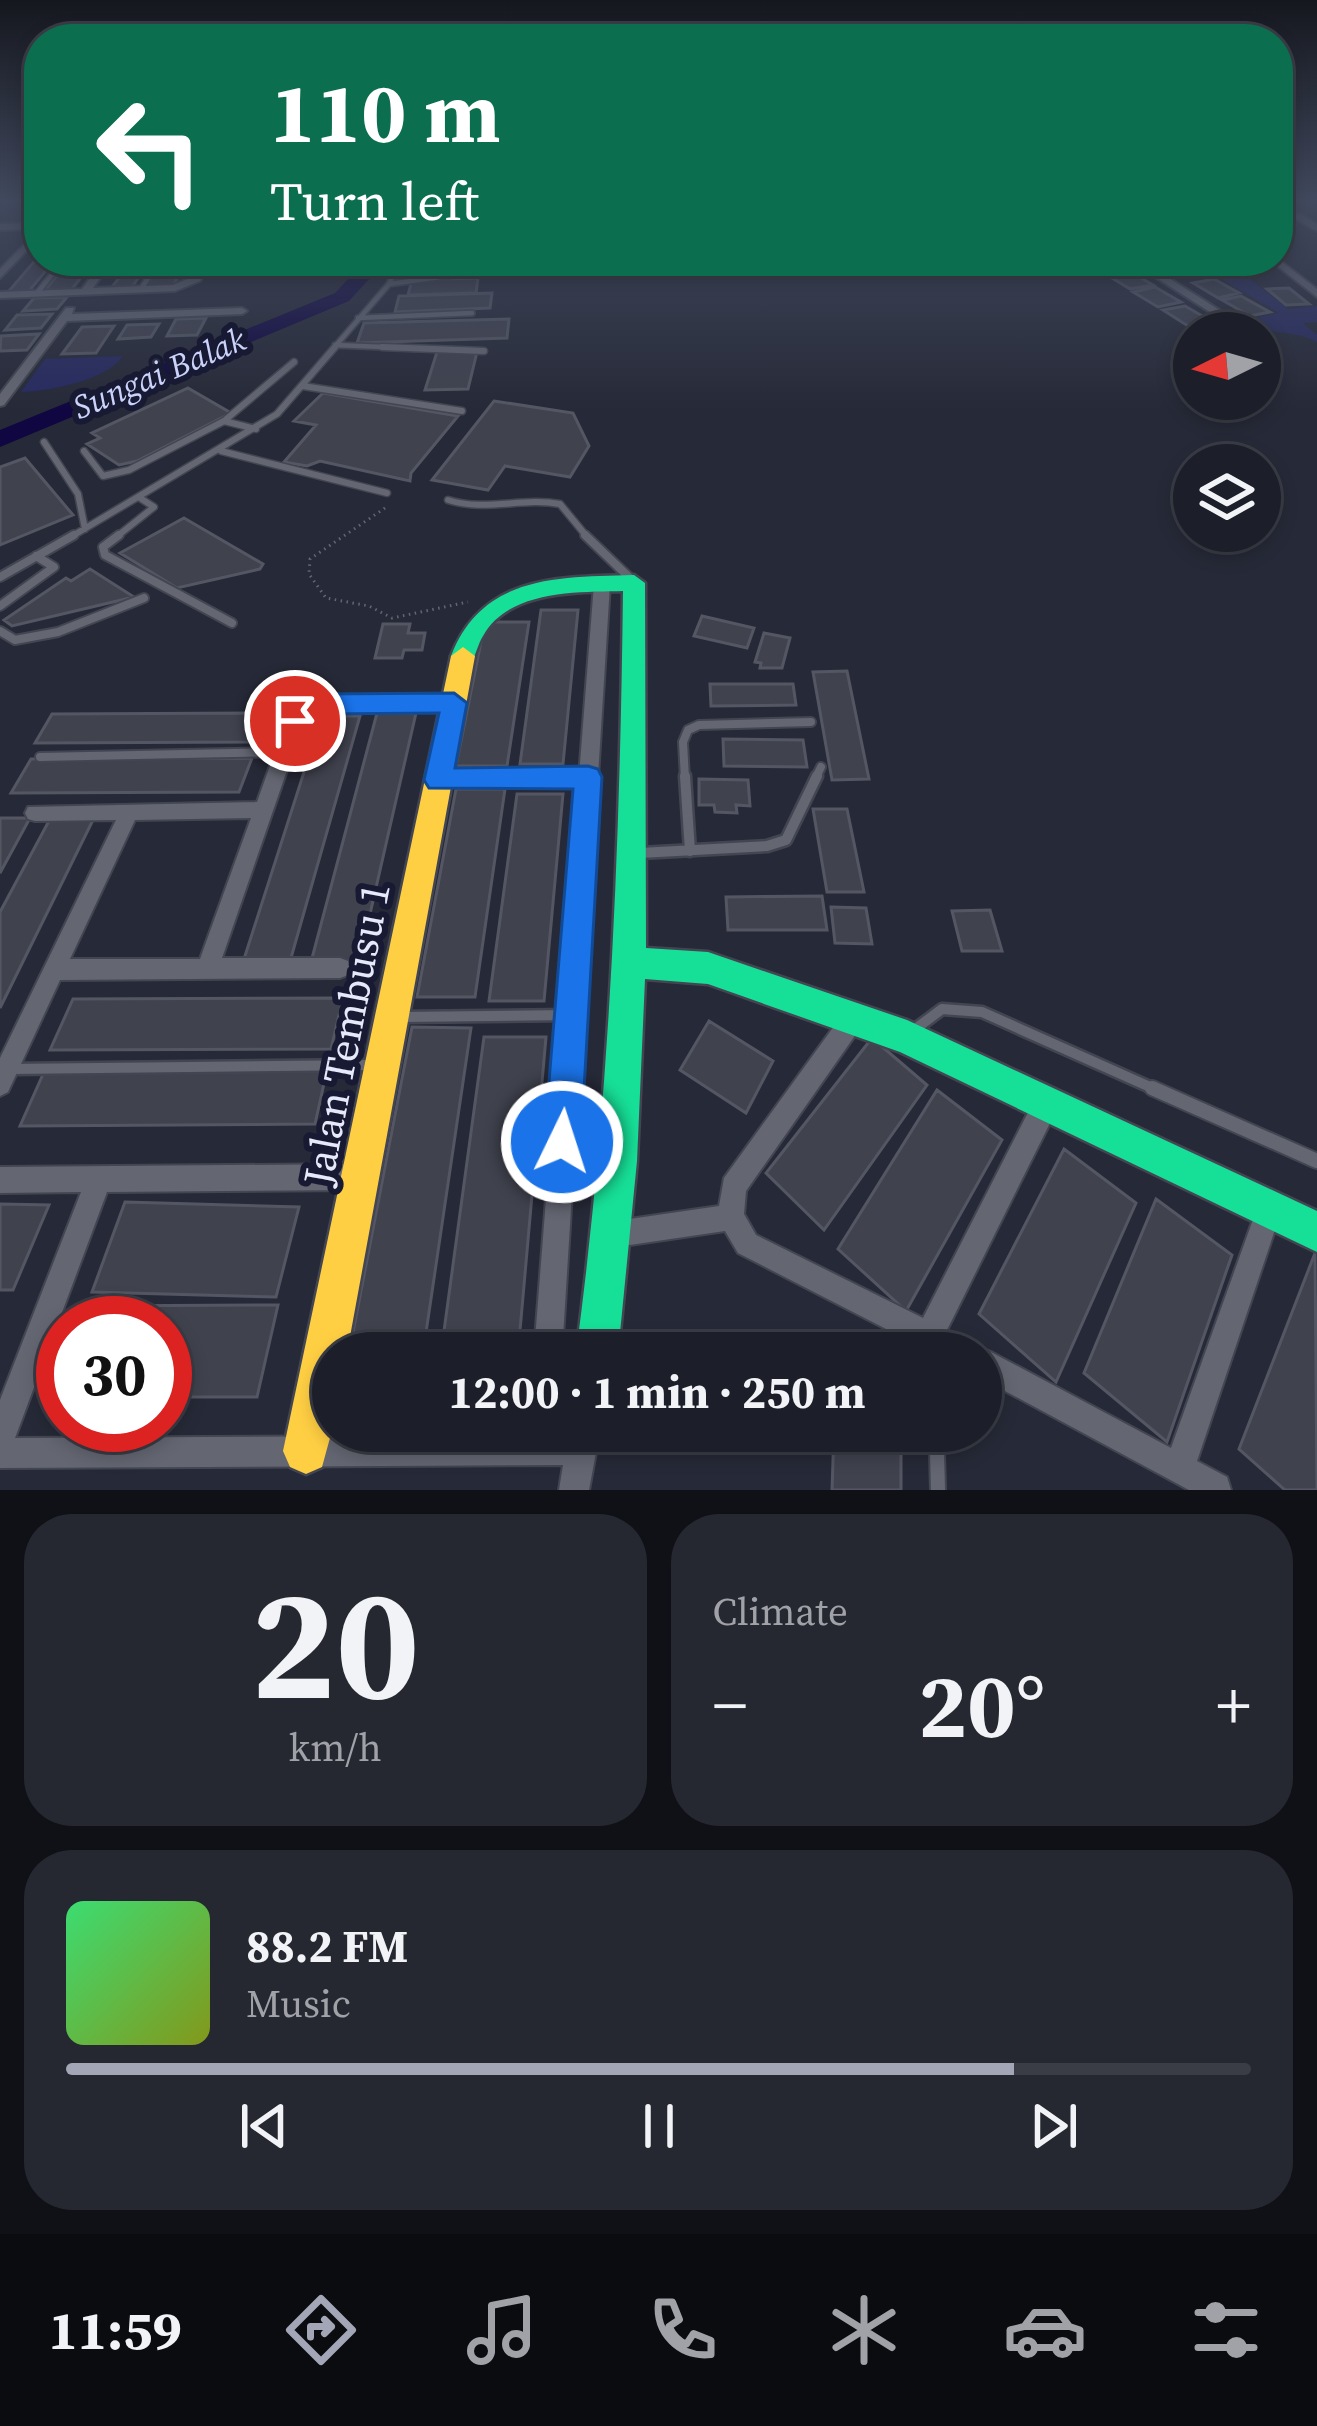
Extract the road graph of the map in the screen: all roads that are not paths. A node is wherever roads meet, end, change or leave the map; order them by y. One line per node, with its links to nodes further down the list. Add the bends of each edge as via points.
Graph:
1 (1293, 275): 12 (street)
2 (51, 276): 11 (lane)
3 (96, 276): 14 (street)
4 (150, 276): 10 (lane)
5 (195, 276): 10 (street, via 187,286)
6 (392, 276): 9 (lane)
7 (448, 276): 9 (lane)
8 (1159, 276): 16 (street)
9 (389, 284): 19 (lane)
10 (141, 290): 14 (street)
11 (37, 293): 13 (street); 14 (street)
12 (1317, 294)
13 (0, 295)
14 (81, 296): 18 (street)
15 (242, 311): 18 (street)
16 (1218, 312)
17 (472, 314): 19 (lane)
18 (64, 318): 24 (street)
19 (358, 318): 20 (lane)
20 (335, 345): 21 (lane); 23 (lane)
21 (484, 351)
22 (293, 362): 26 (lane)
23 (302, 386): 25 (lane); 27 (lane)
24 (0, 402)
25 (461, 411)
26 (224, 421): 27 (lane); 29 (lane, via 103,476)
27 (256, 429): 30 (lane)
28 (44, 442): 34 (lane, via 79,494)
29 (84, 451)
30 (221, 451): 31 (lane); 32 (lane)
31 (387, 493)
32 (140, 498): 34 (lane); 41 (lane, via 154,507 113,536 105,555)
33 (448, 500): 37 (lane, via 476,510 560,504)
34 (85, 530): 35 (lane)
35 (36, 556): 36 (lane); 40 (lane, via 54,567)
36 (0, 577)
37 (634, 583): 38 (street); 54 (street)
38 (602, 584): 43 (street, Jalan Tembusu 1, via 518,597 477,622); 48 (street)
39 (144, 598): 42 (lane, via 58,632 15,640)
40 (0, 606)
41 (232, 623)
42 (0, 631)
43 (454, 703): 45 (street, via 304,708); 49 (street, Jalan Tembusu 1)
44 (811, 722): 53 (lane, via 688,730)
45 (285, 752): 46 (lane); 50 (street)
46 (40, 757)
47 (821, 767): 53 (lane, via 786,840)
48 (588, 777): 49 (lane); 59 (street)
49 (439, 780): 60 (street, Jalan Tembusu 1)
50 (264, 810): 51 (street); 57 (street)
51 (129, 812): 52 (street); 58 (street)
52 (35, 813)
53 (690, 850): 54 (lane)
54 (635, 854): 55 (street)
55 (630, 962): 61 (street, via 708,968); 73 (street)
56 (340, 968): 57 (street)
57 (207, 969): 58 (street)
58 (54, 970): 64 (street)
59 (571, 1016): 60 (lane); 74 (street)
60 (392, 1018): 63 (street, Jalan Tembusu 1)
61 (853, 1019): 62 (street); 71 (street, via 733,1186)
62 (907, 1037): 65 (street); 66 (lane, via 938,1007 982,1012)
63 (383, 1064): 64 (lane); 67 (street, Jalan Tembusu 1)
64 (3, 1077)
65 (1048, 1100): 70 (street); 77 (street)
66 (1317, 1161)
67 (361, 1177): 69 (street); 80 (street, Jalan Tembusu 1)
68 (0, 1180): 69 (street)
69 (98, 1181): 79 (street)
70 (1268, 1209): 72 (street); 85 (street)
71 (730, 1217): 73 (street); 76 (street, via 747,1244)
72 (1317, 1232)
73 (616, 1234): 75 (street)
74 (549, 1332)
75 (601, 1332)
76 (923, 1332)
77 (931, 1332)
78 (1002, 1374): 85 (street)
79 (0, 1438)
80 (307, 1451): 81 (street); 83 (street)
81 (312, 1451)
82 (582, 1452): 87 (street)
83 (0, 1453)
84 (937, 1453): 88 (lane)
85 (1179, 1468): 86 (street)
86 (1216, 1489)
87 (574, 1490)
88 (938, 1490)

